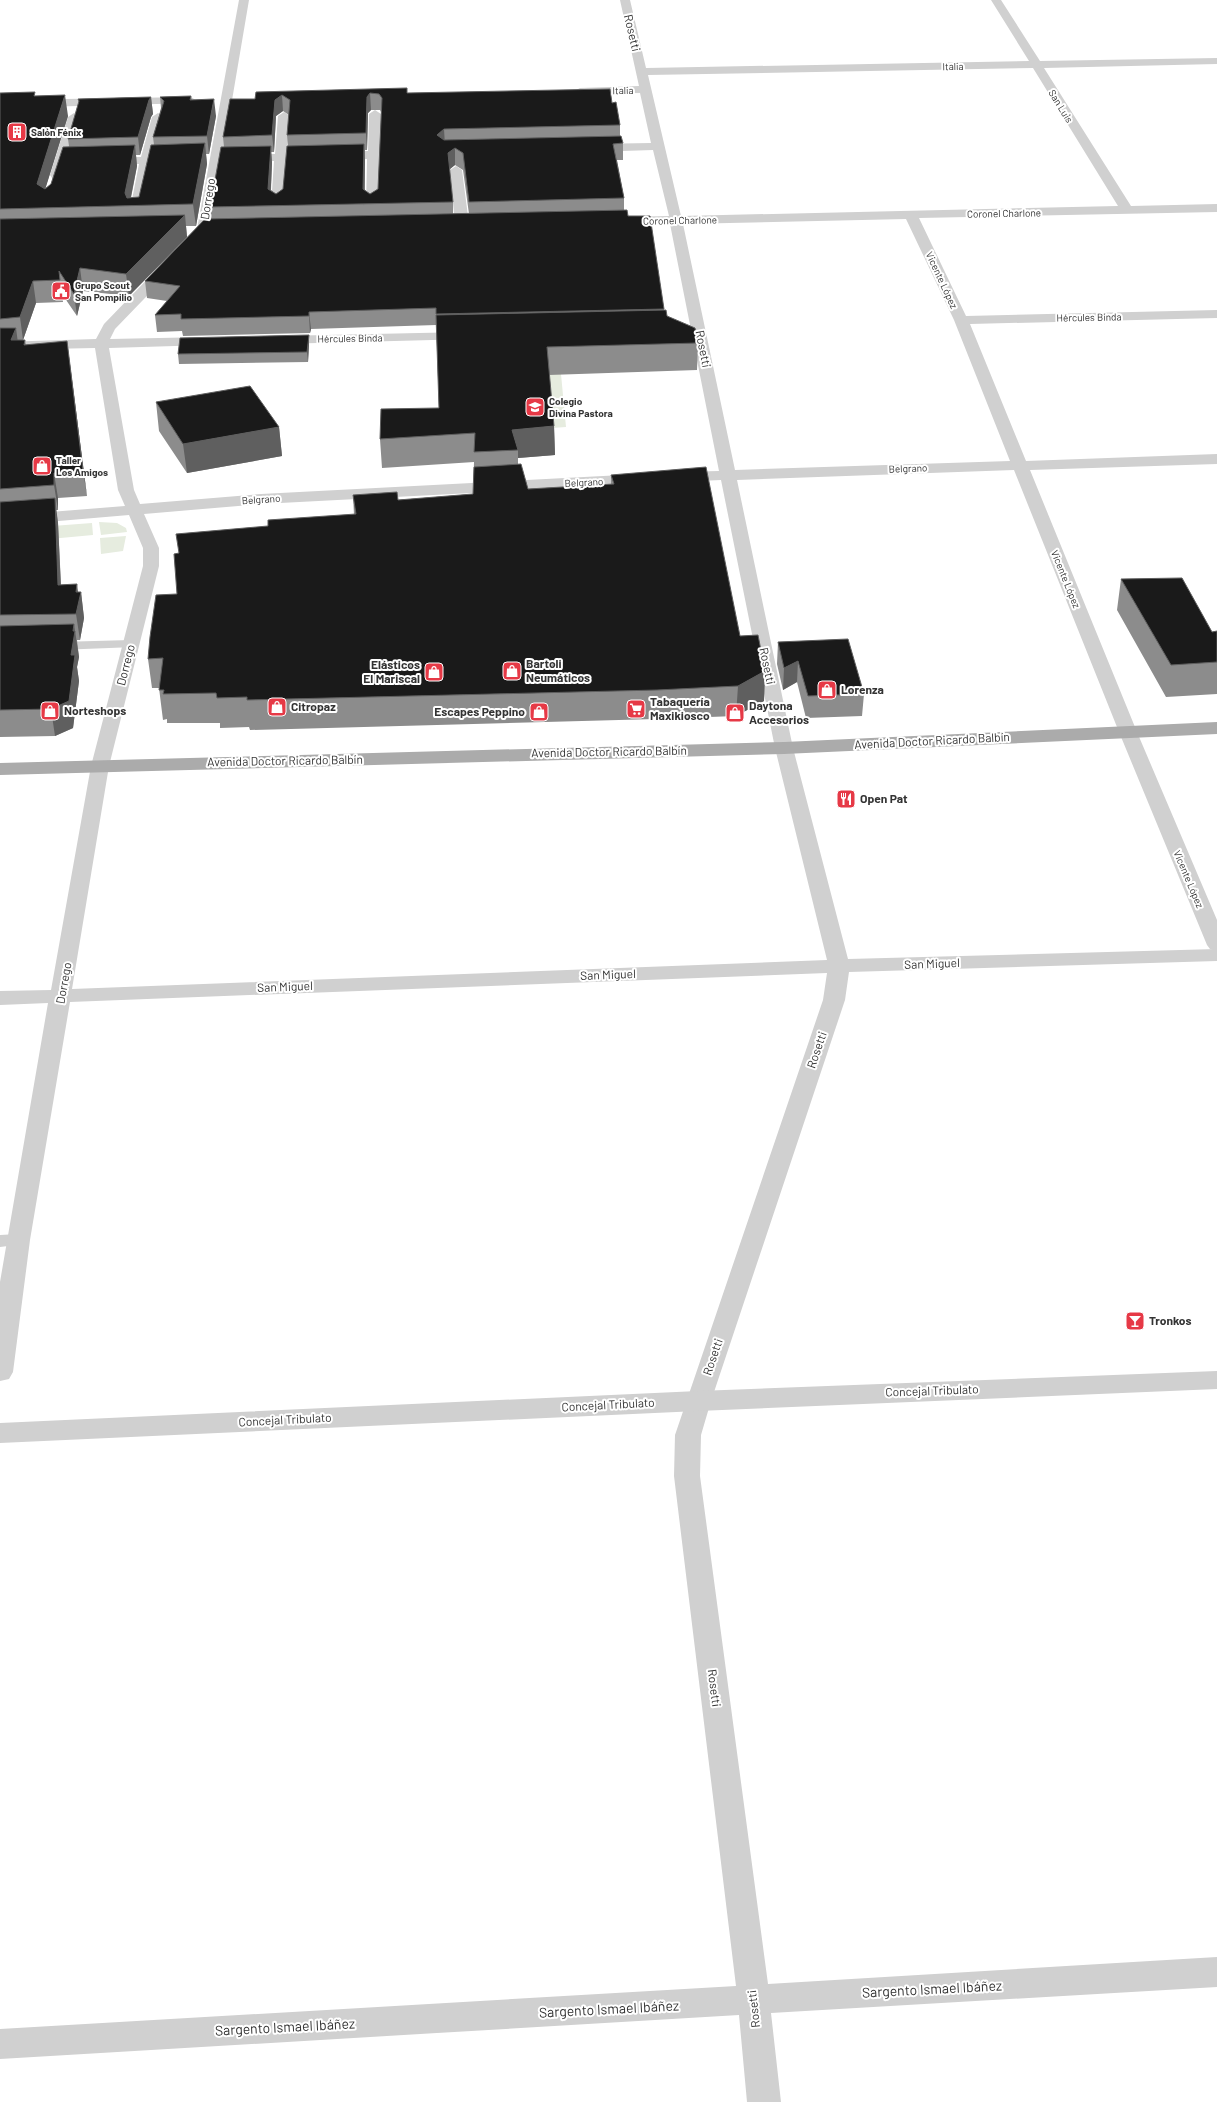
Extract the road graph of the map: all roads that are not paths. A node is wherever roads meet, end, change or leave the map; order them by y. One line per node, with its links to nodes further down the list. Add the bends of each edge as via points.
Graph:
1 (244, 0): 9 (street, Dorrego)
2 (625, 0): 6 (street, Rosetti)
3 (996, 0): 5 (street, San Luis)
4 (1217, 61): 5 (street, Italia)
5 (1035, 64): 6 (street, Italia); 31 (street, San Luis)
6 (642, 72): 7 (street, Rosetti)
7 (646, 90): 8 (street, Italia); 17 (street, Rosetti)
8 (567, 92)
9 (221, 100): 10 (street); 21 (street, Dorrego)
10 (241, 100)
11 (202, 101): 12 (street)
12 (0, 104)
13 (375, 114): 19 (street)
14 (158, 116): 23 (street)
15 (284, 116): 20 (street)
16 (74, 117): 24 (street)
17 (657, 146): 18 (street); 34 (street, Rosetti)
18 (578, 148)
19 (373, 155): 20 (street); 29 (street)
20 (281, 157): 21 (street); 28 (street)
21 (224, 159): 23 (street); 40 (street, Dorrego)
22 (99, 161): 23 (street)
23 (146, 161): 32 (street)
24 (61, 162): 25 (street); 27 (street)
25 (76, 162)
26 (456, 170): 36 (street)
27 (54, 183)
28 (277, 206)
29 (372, 206)
30 (1217, 208): 31 (street, Coronel Charlone)
31 (1127, 210): 33 (street, Coronel Charlone)
32 (135, 214)
33 (911, 216): 34 (street, Coronel Charlone); 43 (street, Vicente López)
34 (676, 220): 35 (street, Coronel Charlone); 45 (street, Rosetti)
35 (605, 221)
36 (462, 224): 37 (street); 38 (street)
37 (478, 224)
38 (446, 225)
39 (187, 230): 40 (street)
40 (203, 230): 41 (street); 49 (street, Dorrego, via 109,327)
41 (219, 230)
42 (1217, 314): 43 (street, Hércules Binda)
43 (961, 320): 52 (street, Vicente López)
44 (684, 331): 45 (street)
45 (700, 331): 53 (street, Rosetti)
46 (484, 335): 47 (street, Hércules Binda)
47 (264, 340)
48 (226, 341): 49 (street)
49 (101, 343): 50 (street); 54 (street, Dorrego, via 126,490)
50 (0, 346)
51 (1217, 458): 52 (street, Belgrano)
52 (1020, 464): 53 (street, Belgrano); 59 (street, Vicente López)
53 (727, 475): 54 (street, Belgrano, via 261,499); 60 (street, Rosetti)
54 (136, 511): 55 (street, Belgrano); 56 (street, Dorrego, via 151,548 151,566)
55 (0, 521)
56 (131, 644): 57 (lane); 61 (street, Dorrego)
57 (44, 646)
58 (1217, 728): 59 (main road, Avenida Doctor Ricardo Balbín)
59 (1128, 732): 60 (main road, Avenida Doctor Ricardo Balbín); 63 (street, Vicente López)
60 (784, 748): 61 (main road, Avenida Doctor Ricardo Balbín); 65 (street, Rosetti)
61 (100, 766): 62 (main road, Avenida Doctor Ricardo Balbín); 66 (street, Dorrego)
62 (0, 769)
63 (1217, 944)
64 (1217, 955): 65 (street, San Miguel)
65 (839, 966): 66 (street, San Miguel); 71 (street, Rosetti, via 834,1000)
66 (62, 995): 67 (street, San Miguel); 68 (street, Dorrego)
67 (0, 998)
68 (9, 1240): 69 (street, Dorrego)
69 (0, 1372)
70 (1217, 1380): 71 (street, Concejal Tribulato)
71 (698, 1401): 72 (street, Concejal Tribulato); 74 (street, Rosetti, via 688,1435 687,1476)
72 (0, 1433)
73 (1217, 1972): 74 (street, Sargento Ismael Ibáñez)
74 (754, 2000): 75 (street, Sargento Ismael Ibáñez); 76 (street, Rosetti)
75 (0, 2044)
76 (764, 2102)

